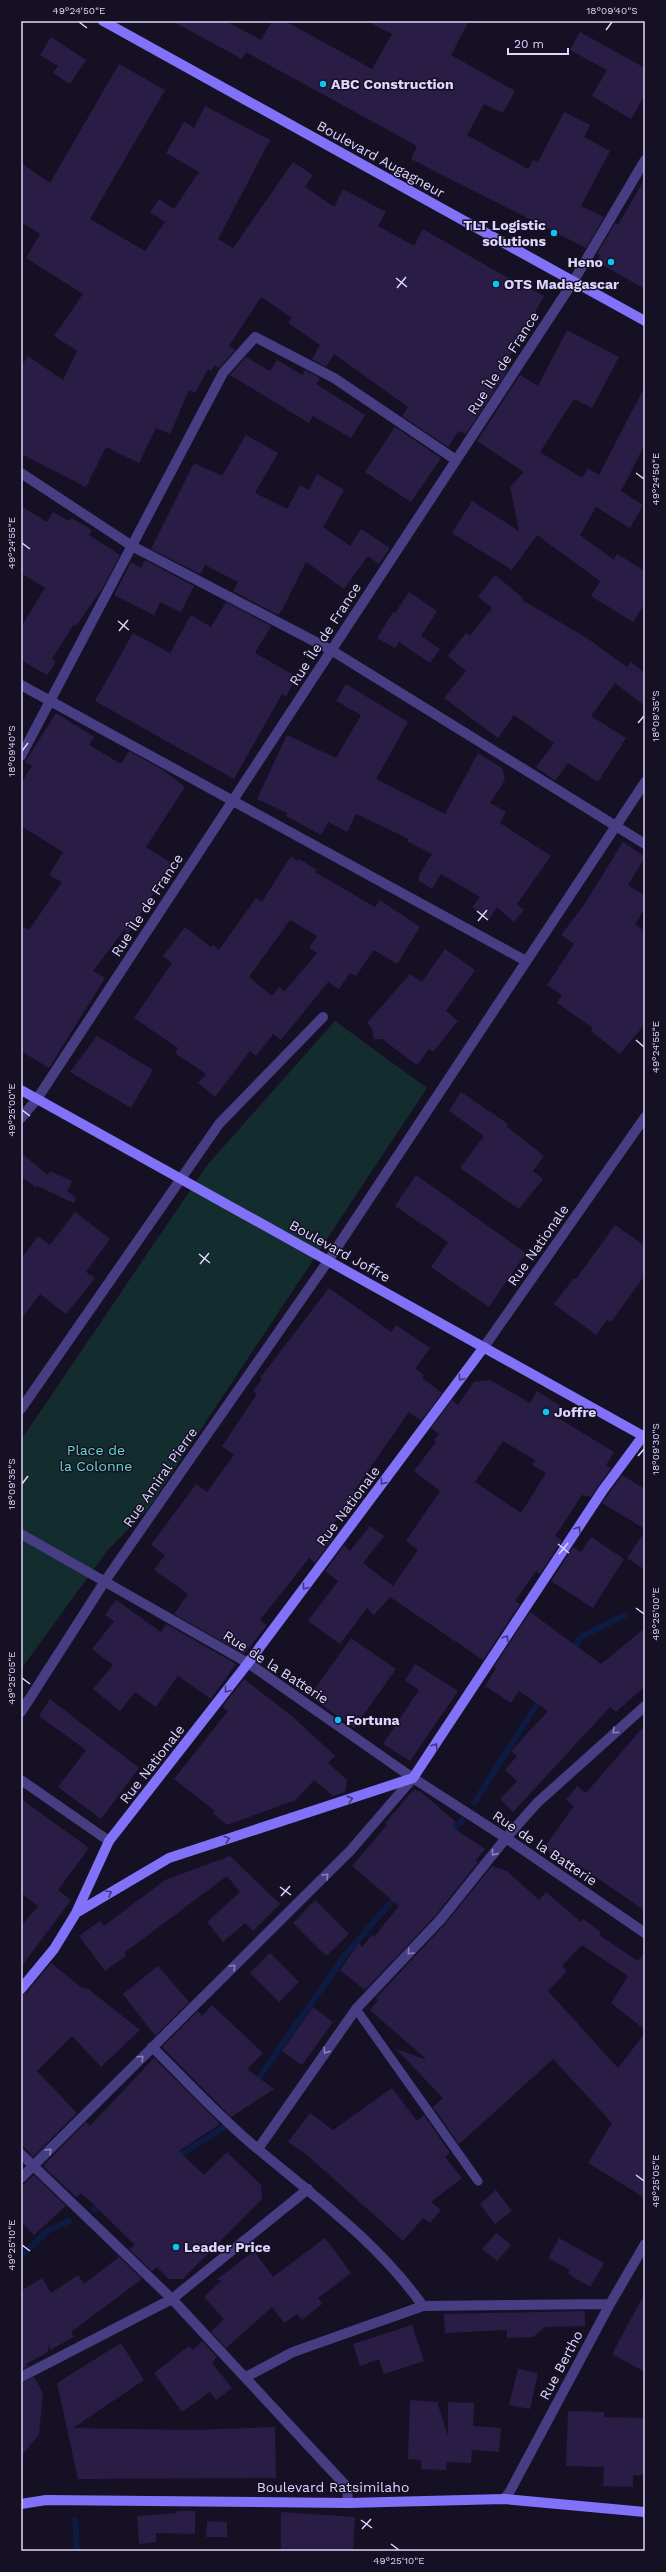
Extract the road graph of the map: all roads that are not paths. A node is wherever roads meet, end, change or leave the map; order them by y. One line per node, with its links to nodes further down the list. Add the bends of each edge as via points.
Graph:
1 (103, 21): 3 (street, Boulevard Augagneur)
2 (645, 160): 3 (street, Rue Île de France)
3 (573, 282): 4 (street, Boulevard Augagneur); 5 (street, Rue Île de France)
4 (645, 322)
5 (456, 460): 7 (street, via 334,378 256,337 223,373); 8 (street, Rue Île de France)
6 (21, 473): 7 (street)
7 (132, 546): 8 (street); 10 (street)
8 (331, 650): 13 (street, Rue Île de France); 14 (street)
9 (21, 685): 10 (street)
10 (50, 701): 11 (street); 13 (street)
11 (21, 756)
12 (645, 782): 14 (street, Rue Amiral Pierre)
13 (232, 800): 16 (street); 19 (street, Rue Île de France)
14 (615, 828): 15 (street); 16 (street, Rue Amiral Pierre)
15 (645, 844)
16 (526, 961): 23 (street, Rue Amiral Pierre)
17 (324, 1017): 22 (street, via 219,1124)
18 (21, 1090): 19 (street, Boulevard Joffre)
19 (37, 1099): 21 (street, Rue Île de France); 22 (street, Boulevard Joffre)
20 (645, 1117): 24 (street, Rue Nationale)
21 (21, 1118)
22 (181, 1179): 23 (street, Boulevard Joffre); 25 (street)
23 (328, 1261): 24 (street, Boulevard Joffre); 28 (street, Rue Amiral Pierre)
24 (484, 1347): 26 (street, Boulevard Joffre); 29 (street, Rue Nationale, one-way to 29)
25 (21, 1409)
26 (644, 1436): 32 (street, one-way to 26, via 603,1490)
27 (21, 1534): 28 (street, Rue de la Batterie)
28 (105, 1581): 29 (street, Rue de la Batterie); 31 (street, Rue Amiral Pierre)
29 (248, 1663): 32 (street, Rue de la Batterie); 35 (street, Rue Nationale, one-way to 35)
30 (645, 1706): 34 (street, one-way to 34, via 543,1798)
31 (21, 1712)
32 (413, 1778): 34 (street, Rue de la Batterie); 36 (street, one-way to 32, via 169,1858); 40 (street, one-way to 32, via 350,1851)
33 (21, 1780): 35 (street)
34 (506, 1838): 37 (street, Rue de la Batterie); 39 (street, one-way to 39, via 441,1919)
35 (109, 1841): 36 (street, Rue Nationale)
36 (76, 1913): 38 (street, Rue Nationale, via 54,1949)
37 (645, 1933)
38 (21, 1989)
39 (356, 2009): 41 (street, one-way to 41); 45 (lane)
40 (152, 2047): 41 (street); 43 (street, one-way to 40)
41 (258, 2149): 46 (street)
42 (21, 2154): 43 (street)
43 (33, 2166): 44 (street); 48 (street)
44 (21, 2178)
45 (478, 2181)
46 (308, 2188): 48 (street); 50 (street, via 403,2278)
47 (645, 2244): 49 (street, Rue Bertho)
48 (172, 2299): 51 (street); 52 (street)
49 (610, 2304): 50 (street); 53 (street, Rue Bertho, via 510,2493)
50 (423, 2306): 52 (street, via 293,2352)
51 (21, 2377)
52 (246, 2377): 54 (street, via 347,2487)
53 (504, 2499): 54 (street, Boulevard Ratsimilaho); 56 (street, Boulevard Ratsimilaho)
54 (348, 2502): 55 (street, Boulevard Ratsimilaho, via 46,2500)
55 (21, 2504)
56 (645, 2512)

